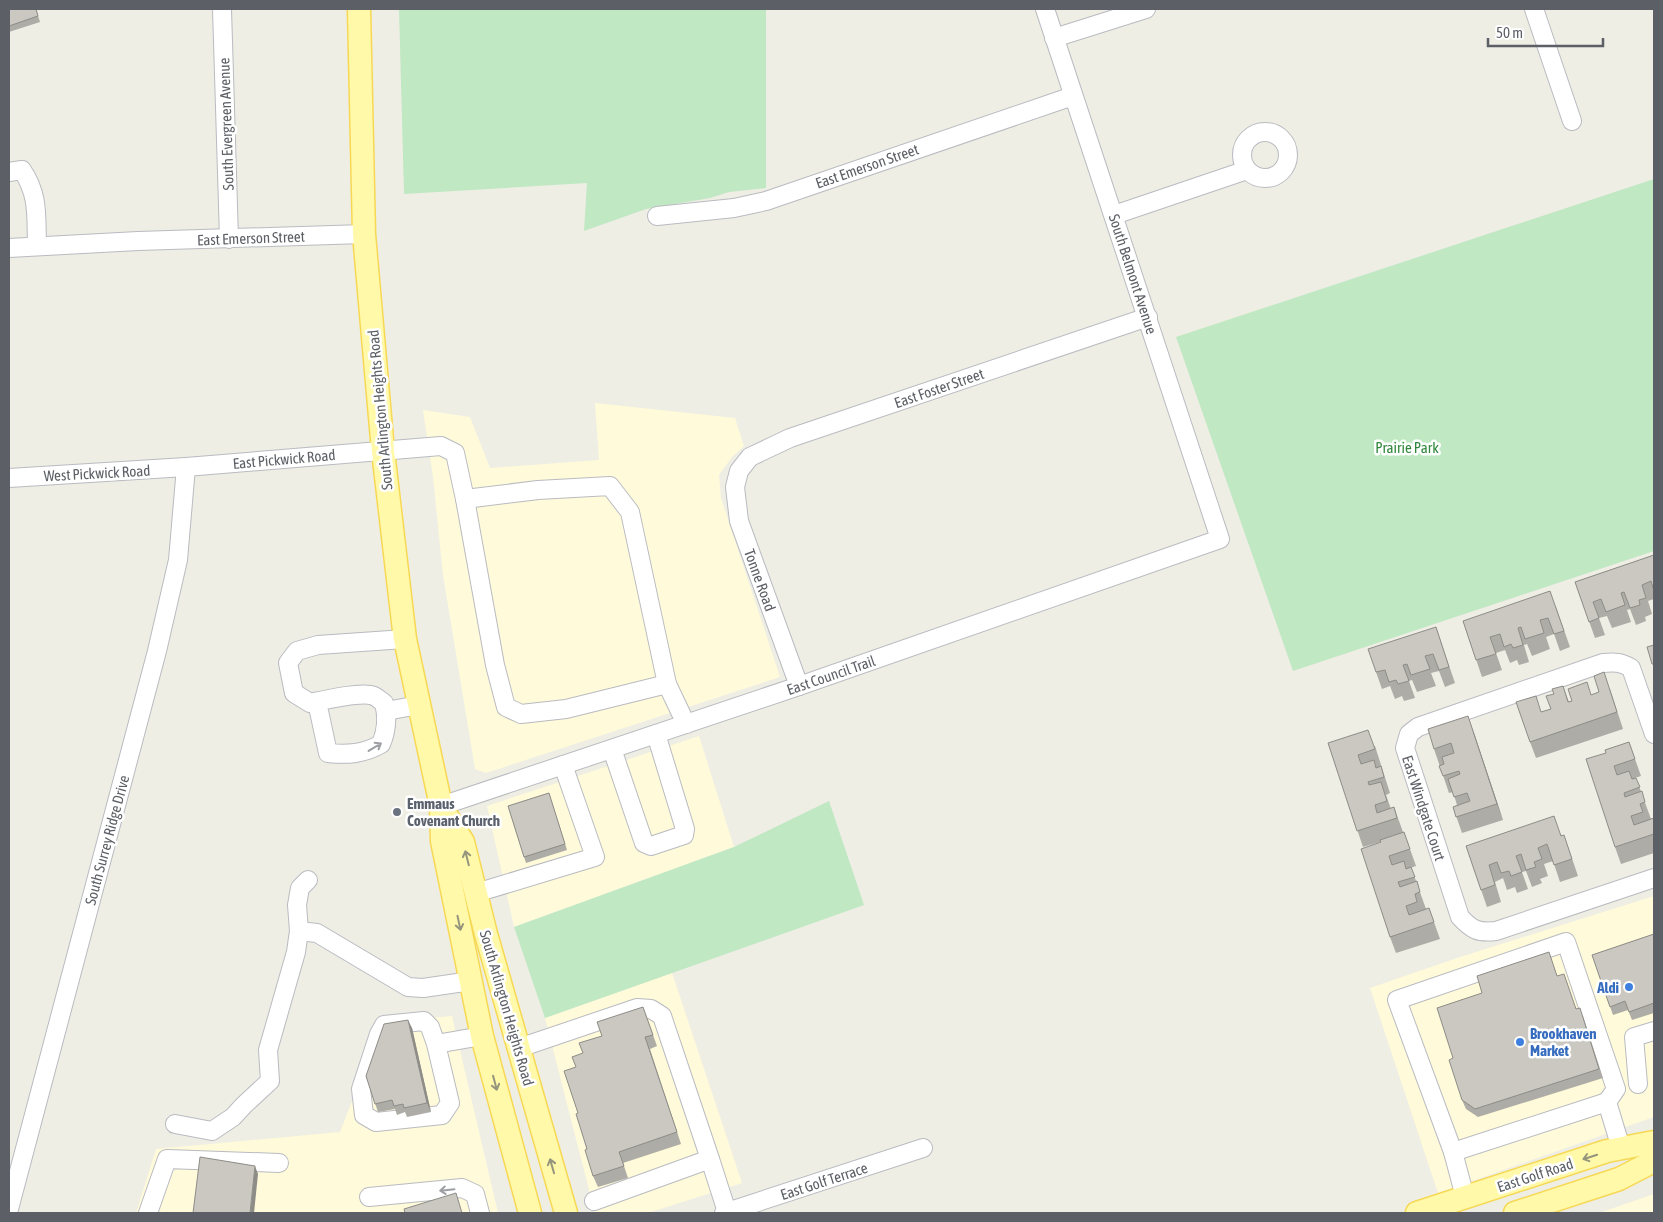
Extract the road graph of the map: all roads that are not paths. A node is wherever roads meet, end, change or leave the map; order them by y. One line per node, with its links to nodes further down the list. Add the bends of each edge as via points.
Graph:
1 (222, 9): 14 (street, South Evergreen Avenue)
2 (359, 9): 13 (main road, South Arlington Heights Road)
3 (1045, 9): 6 (street, South Belmont Avenue)
4 (1146, 9): 6 (street)
5 (1534, 9): 8 (street)
6 (1054, 38): 7 (street, South Belmont Avenue)
7 (1073, 96): 11 (street, South Belmont Avenue); 12 (street, East Emerson Street, via 766,201 734,208)
8 (1572, 122)
9 (1247, 170): 11 (street)
10 (9, 172): 15 (street, via 22,170 30,182 35,197)
11 (1114, 215): 17 (street, South Belmont Avenue)
12 (657, 216)
13 (364, 234): 14 (street, East Emerson Street); 18 (main road, South Arlington Heights Road)
14 (230, 238): 15 (street, East Emerson Street)
15 (37, 245): 16 (street, East Emerson Street)
16 (9, 248)
17 (1148, 317): 20 (street, East Foster Street, via 790,438 750,457); 23 (street, South Belmont Avenue)
18 (383, 451): 19 (street, East Pickwick Road); 22 (street, East Pickwick Road, via 441,446 455,453); 24 (main road, South Arlington Heights Road)
19 (186, 468): 21 (street, West Pickwick Road); 58 (street, South Surrey Ridge Drive, via 178,560 159,642)
20 (739, 471): 26 (street, Tonne Road, via 735,487 739,521)
21 (9, 478)
22 (464, 499): 25 (street, via 610,486 630,512); 25 (street, via 506,707 521,714 566,709)
23 (1220, 539): 26 (street, East Council Trail)
24 (405, 639): 27 (street, via 318,645 297,651 288,663 294,693 310,703); 28 (main road, South Arlington Heights Road)
25 (667, 684): 30 (street)
26 (799, 686): 30 (street, East Council Trail)
27 (316, 702): 29 (street, via 352,695 373,695 384,703); 29 (street, one-way to 29, via 328,753 345,755 370,750 381,744 386,732)
28 (419, 705): 29 (street); 35 (main road, South Arlington Heights Road)
29 (386, 711)
30 (686, 724): 31 (street, East Council Trail)
31 (656, 734): 33 (street, East Council Trail); 33 (street, via 686,829 684,835 651,846 644,843)
32 (1654, 734): 36 (street, East Windgate Court, via 1631,668 1615,662 1603,663 1418,727 1409,734 1405,748 1460,916 1470,928 1483,933 1496,931)
33 (612, 749): 34 (street, East Council Trail)
34 (563, 765): 35 (street, East Council Trail); 38 (street, via 595,857)
35 (441, 806): 38 (main road, South Arlington Heights Road, one-way to 35, via 462,842); 40 (main road, South Arlington Heights Road, one-way to 40, via 442,841)
36 (1654, 878)
37 (308, 880): 39 (street, via 300,888 297,906)
38 (476, 893): 44 (main road, South Arlington Heights Road)
39 (299, 931): 40 (street, via 317,934 408,987); 47 (street, via 268,1050 270,1081 233,1117 212,1131)
40 (471, 981): 42 (main road, South Arlington Heights Road)
41 (1654, 1031): 45 (street, via 1634,1037)
42 (482, 1036): 43 (street); 61 (main road, South Arlington Heights Road, one-way to 61)
43 (436, 1044): 43 (street, via 450,1103 442,1115 376,1122 364,1115 361,1089 384,1025 424,1022 430,1027)
44 (519, 1048): 52 (street, via 637,1008 651,1009 662,1016); 62 (main road, South Arlington Heights Road, one-way to 44)
45 (1646, 1082): 46 (street)
46 (1611, 1096): 50 (street); 51 (street); 51 (street, via 1566,942 1397,1000)
47 (175, 1124)
48 (1654, 1142): 50 (main road, East Golf Road)
49 (923, 1148): 63 (street, East Golf Terrace)
50 (1621, 1148): 56 (main road, East Golf Road, one-way to 56)
51 (1453, 1152): 56 (street)
52 (710, 1160): 57 (street); 63 (street)
53 (1654, 1161): 65 (main road, East Golf Road, via 1619,1179)
54 (279, 1163): 59 (street, via 167,1159)
55 (368, 1197): 60 (street, one-way to 55, via 475,1194 462,1188)
56 (1465, 1198): 64 (main road, East Golf Road)
57 (594, 1201)
58 (9, 1209)
59 (148, 1213)
60 (480, 1213)
61 (530, 1213)
62 (566, 1213)
63 (726, 1213)
64 (1417, 1213)
65 (1515, 1213)

